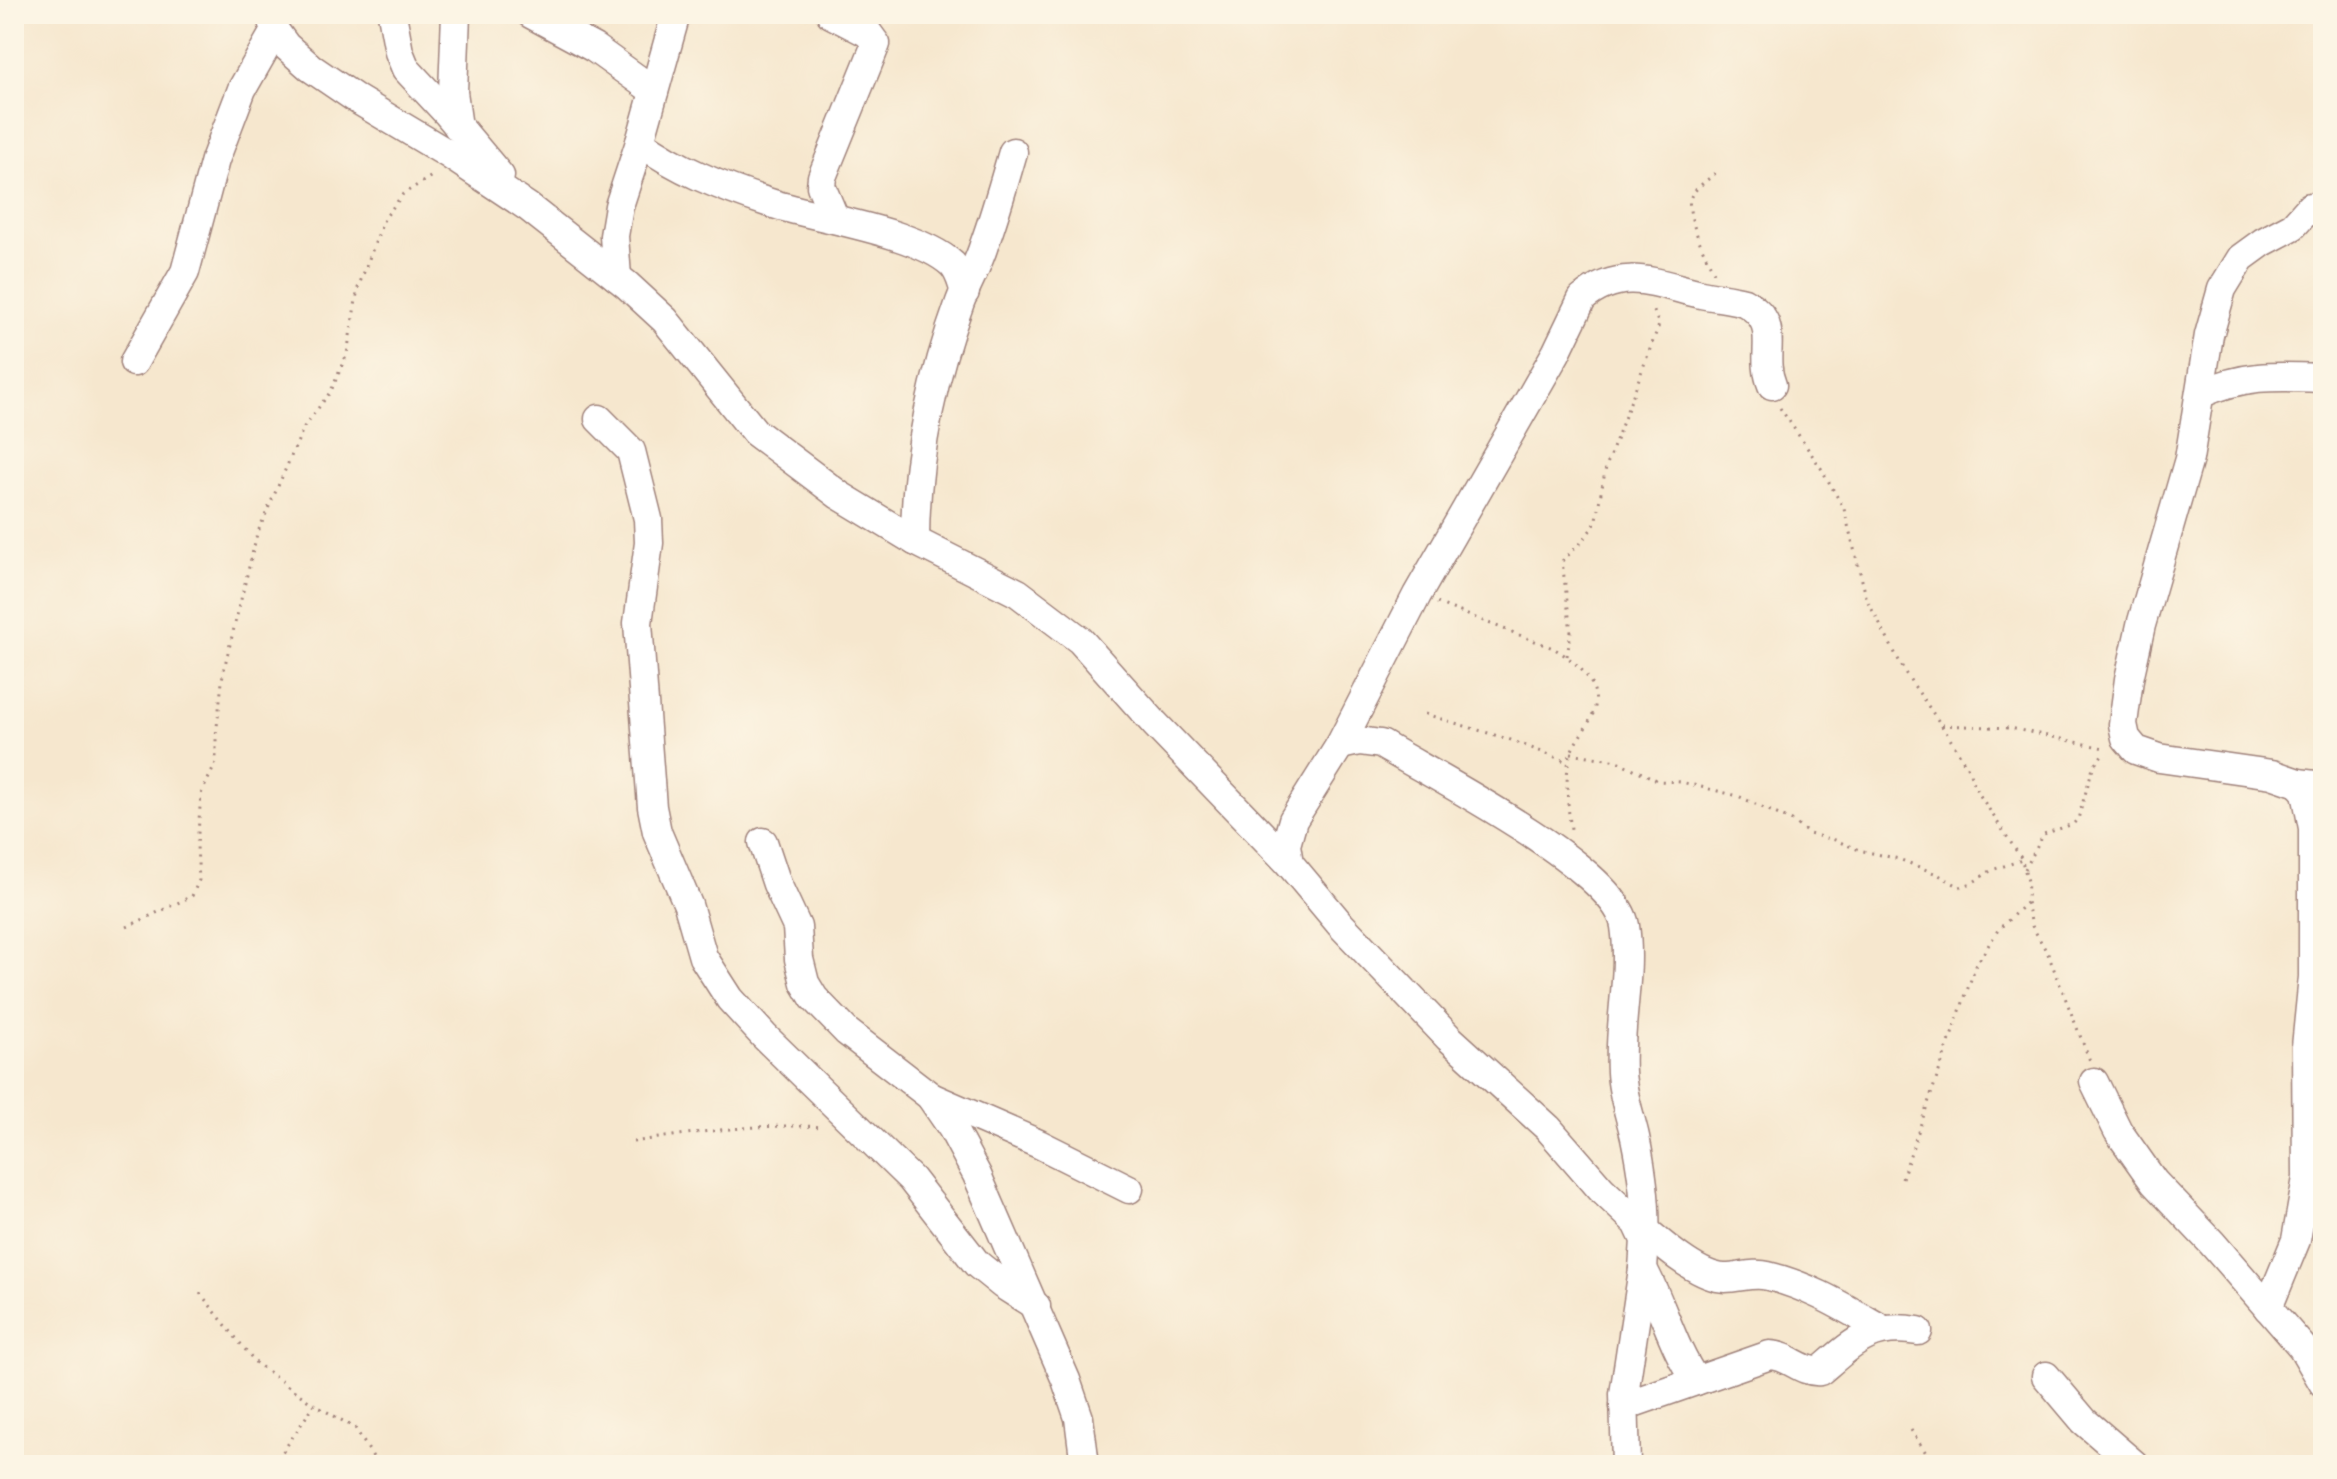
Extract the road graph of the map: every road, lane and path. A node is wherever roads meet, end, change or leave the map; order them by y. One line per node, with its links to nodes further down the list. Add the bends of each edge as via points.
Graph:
1 (392, 14): 8 (street, via 406,69)
2 (456, 14): 8 (street, via 452,76)
3 (531, 14): 7 (street, via 594,48)
4 (676, 14): 7 (street)
5 (831, 14): 15 (street, via 868,33 876,44 822,177)
6 (272, 23): 11 (street, via 286,46 311,68); 21 (street, via 215,160 185,272)
7 (654, 91): 9 (street)
8 (458, 127): 13 (street)
9 (640, 142): 15 (street, via 677,167 724,186); 16 (street, via 619,206 614,236)
10 (1013, 152): 18 (street)
11 (460, 162): 13 (street); 42 (path, via 417,183 384,219 358,288 347,354 331,391 304,427 257,534 223,673 216,763 201,794 197,890)
12 (1717, 172): 19 (path, via 1690,203 1709,263)
13 (528, 207): 16 (street)
14 (2310, 207): 20 (street, via 2293,226 2236,264 2219,298)
15 (835, 219): 18 (street, via 928,249 959,272)
16 (617, 277): 27 (street, via 665,320 755,432 839,495)
17 (1634, 278): 19 (street); 28 (street, via 1582,299); 29 (path, via 1659,325 1606,467 1595,524 1562,561 1571,632)
18 (965, 292): 27 (street, via 923,437)
19 (1727, 298): 24 (street, via 1759,310 1767,322 1766,370)
20 (2208, 347): 23 (street); 25 (street)
21 (134, 362)
22 (2323, 378): 23 (street)
23 (2238, 380): 25 (street)
24 (1772, 385): 31 (path, via 1780,407 1844,509 1867,600 1906,674)
25 (2200, 394): 35 (street, via 2189,459 2129,679 2126,738 2136,750 2159,758)
26 (599, 419): 46 (street, via 631,451 648,519 638,623 652,807 703,957 730,999 764,1036)
27 (915, 541): 38 (street, via 1018,593 1080,640)
28 (1417, 595): 29 (path); 32 (street)
29 (1567, 656): 33 (path, via 1588,676 1596,701)
30 (1425, 714): 34 (path)
31 (1941, 725): 37 (path); 39 (path, via 2010,728 2107,749 2093,767 2078,819 2044,834)
32 (1354, 737): 38 (street, via 1293,820 1286,845); 40 (street, via 1381,744 1520,824)
33 (1571, 753): 34 (path); 37 (path, via 1617,761 1659,781 1738,796 1809,834 1899,859 1960,887)
34 (1568, 762): 40 (path, via 1570,822)
35 (2311, 784): 43 (street, via 2306,792 2313,828)
36 (763, 842): 45 (street, via 797,927 799,959 814,998 847,1032)
37 (2022, 860): 39 (path)
38 (1289, 863): 50 (street, via 1449,1038 1548,1128)
39 (2025, 869): 41 (path)
40 (1583, 872): 50 (street, via 1602,887 1625,925 1620,1066 1635,1137)
41 (2027, 902): 44 (path, via 2032,926 2088,1050); 48 (path, via 1998,930 1976,965)
42 (127, 927)
43 (2318, 978): 54 (street, via 2306,1047 2307,1178 2302,1215)
44 (2094, 1082): 54 (street, via 2118,1131 2154,1182)
45 (930, 1096): 49 (street); 53 (street, via 977,1175)
46 (862, 1129): 47 (path, via 788,1125); 53 (street, via 911,1179 977,1264)
47 (633, 1142)
48 (1902, 1178)
49 (1129, 1189)
50 (1645, 1235): 51 (street); 55 (street, via 1704,1272 1724,1278 1768,1276 1818,1293)
51 (1643, 1269): 58 (street, via 1674,1344); 61 (street)
52 (200, 1293): 60 (path, via 256,1363)
53 (1036, 1306): 65 (street, via 1079,1418)
54 (2268, 1308): 59 (street, via 2302,1347)
55 (1882, 1329): 56 (street); 58 (street, via 1820,1371 1770,1355)
56 (1918, 1331)
57 (2046, 1376): 68 (street, via 2084,1421)
58 (1696, 1381): 61 (street)
59 (2323, 1383)
60 (314, 1405): 63 (path); 64 (path, via 355,1428)
61 (1624, 1406): 66 (street)
62 (1911, 1430): 67 (path)
63 (274, 1465)
64 (378, 1465)
65 (1085, 1465)
66 (1626, 1465)
67 (1934, 1465)
68 (2135, 1465)

